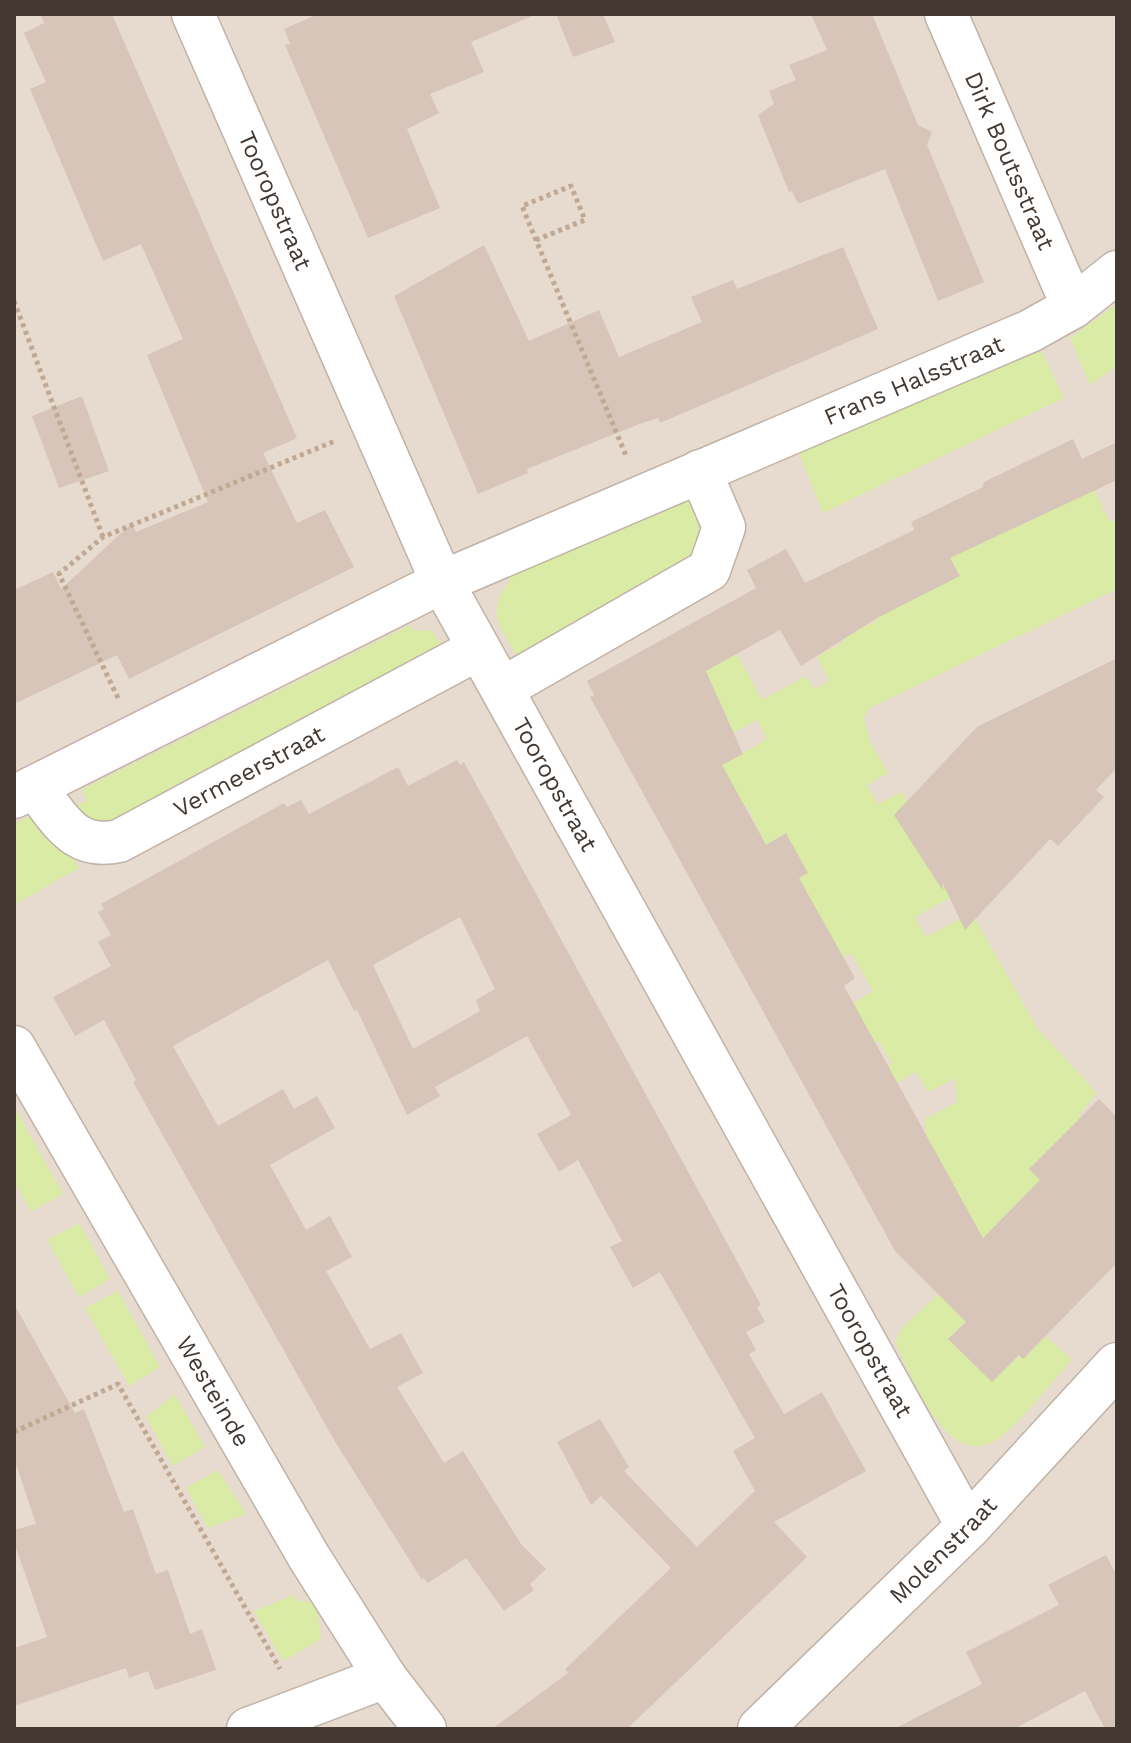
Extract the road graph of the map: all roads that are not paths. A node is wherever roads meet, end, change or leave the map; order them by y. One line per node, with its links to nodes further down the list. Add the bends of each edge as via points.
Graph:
1 (193, 14): 6 (street, Tooropstraat)
2 (946, 14): 4 (street, Dirk Boutsstraat)
3 (1117, 272): 4 (street, Frans Halsstraat)
4 (1073, 307): 5 (street, Frans Halsstraat, via 1030,331)
5 (700, 471): 6 (street, Frans Halsstraat); 8 (street, via 724,527 709,570)
6 (442, 582): 7 (street, Tooropstraat); 9 (street, Vermeerstraat)
7 (478, 649): 8 (street, Tooropstraat); 9 (street, Vermeerstraat, via 119,841 97,846 76,838)
8 (503, 688): 12 (street, Tooropstraat)
9 (24, 792)
10 (14, 1047): 13 (street, Westeinde, via 249,1456)
11 (1117, 1365): 12 (street, Molenstraat)
12 (968, 1527): 16 (street, Molenstraat)
13 (385, 1677): 14 (street); 15 (street, Westeinde)
14 (248, 1729)
15 (425, 1729)
16 (760, 1729)

